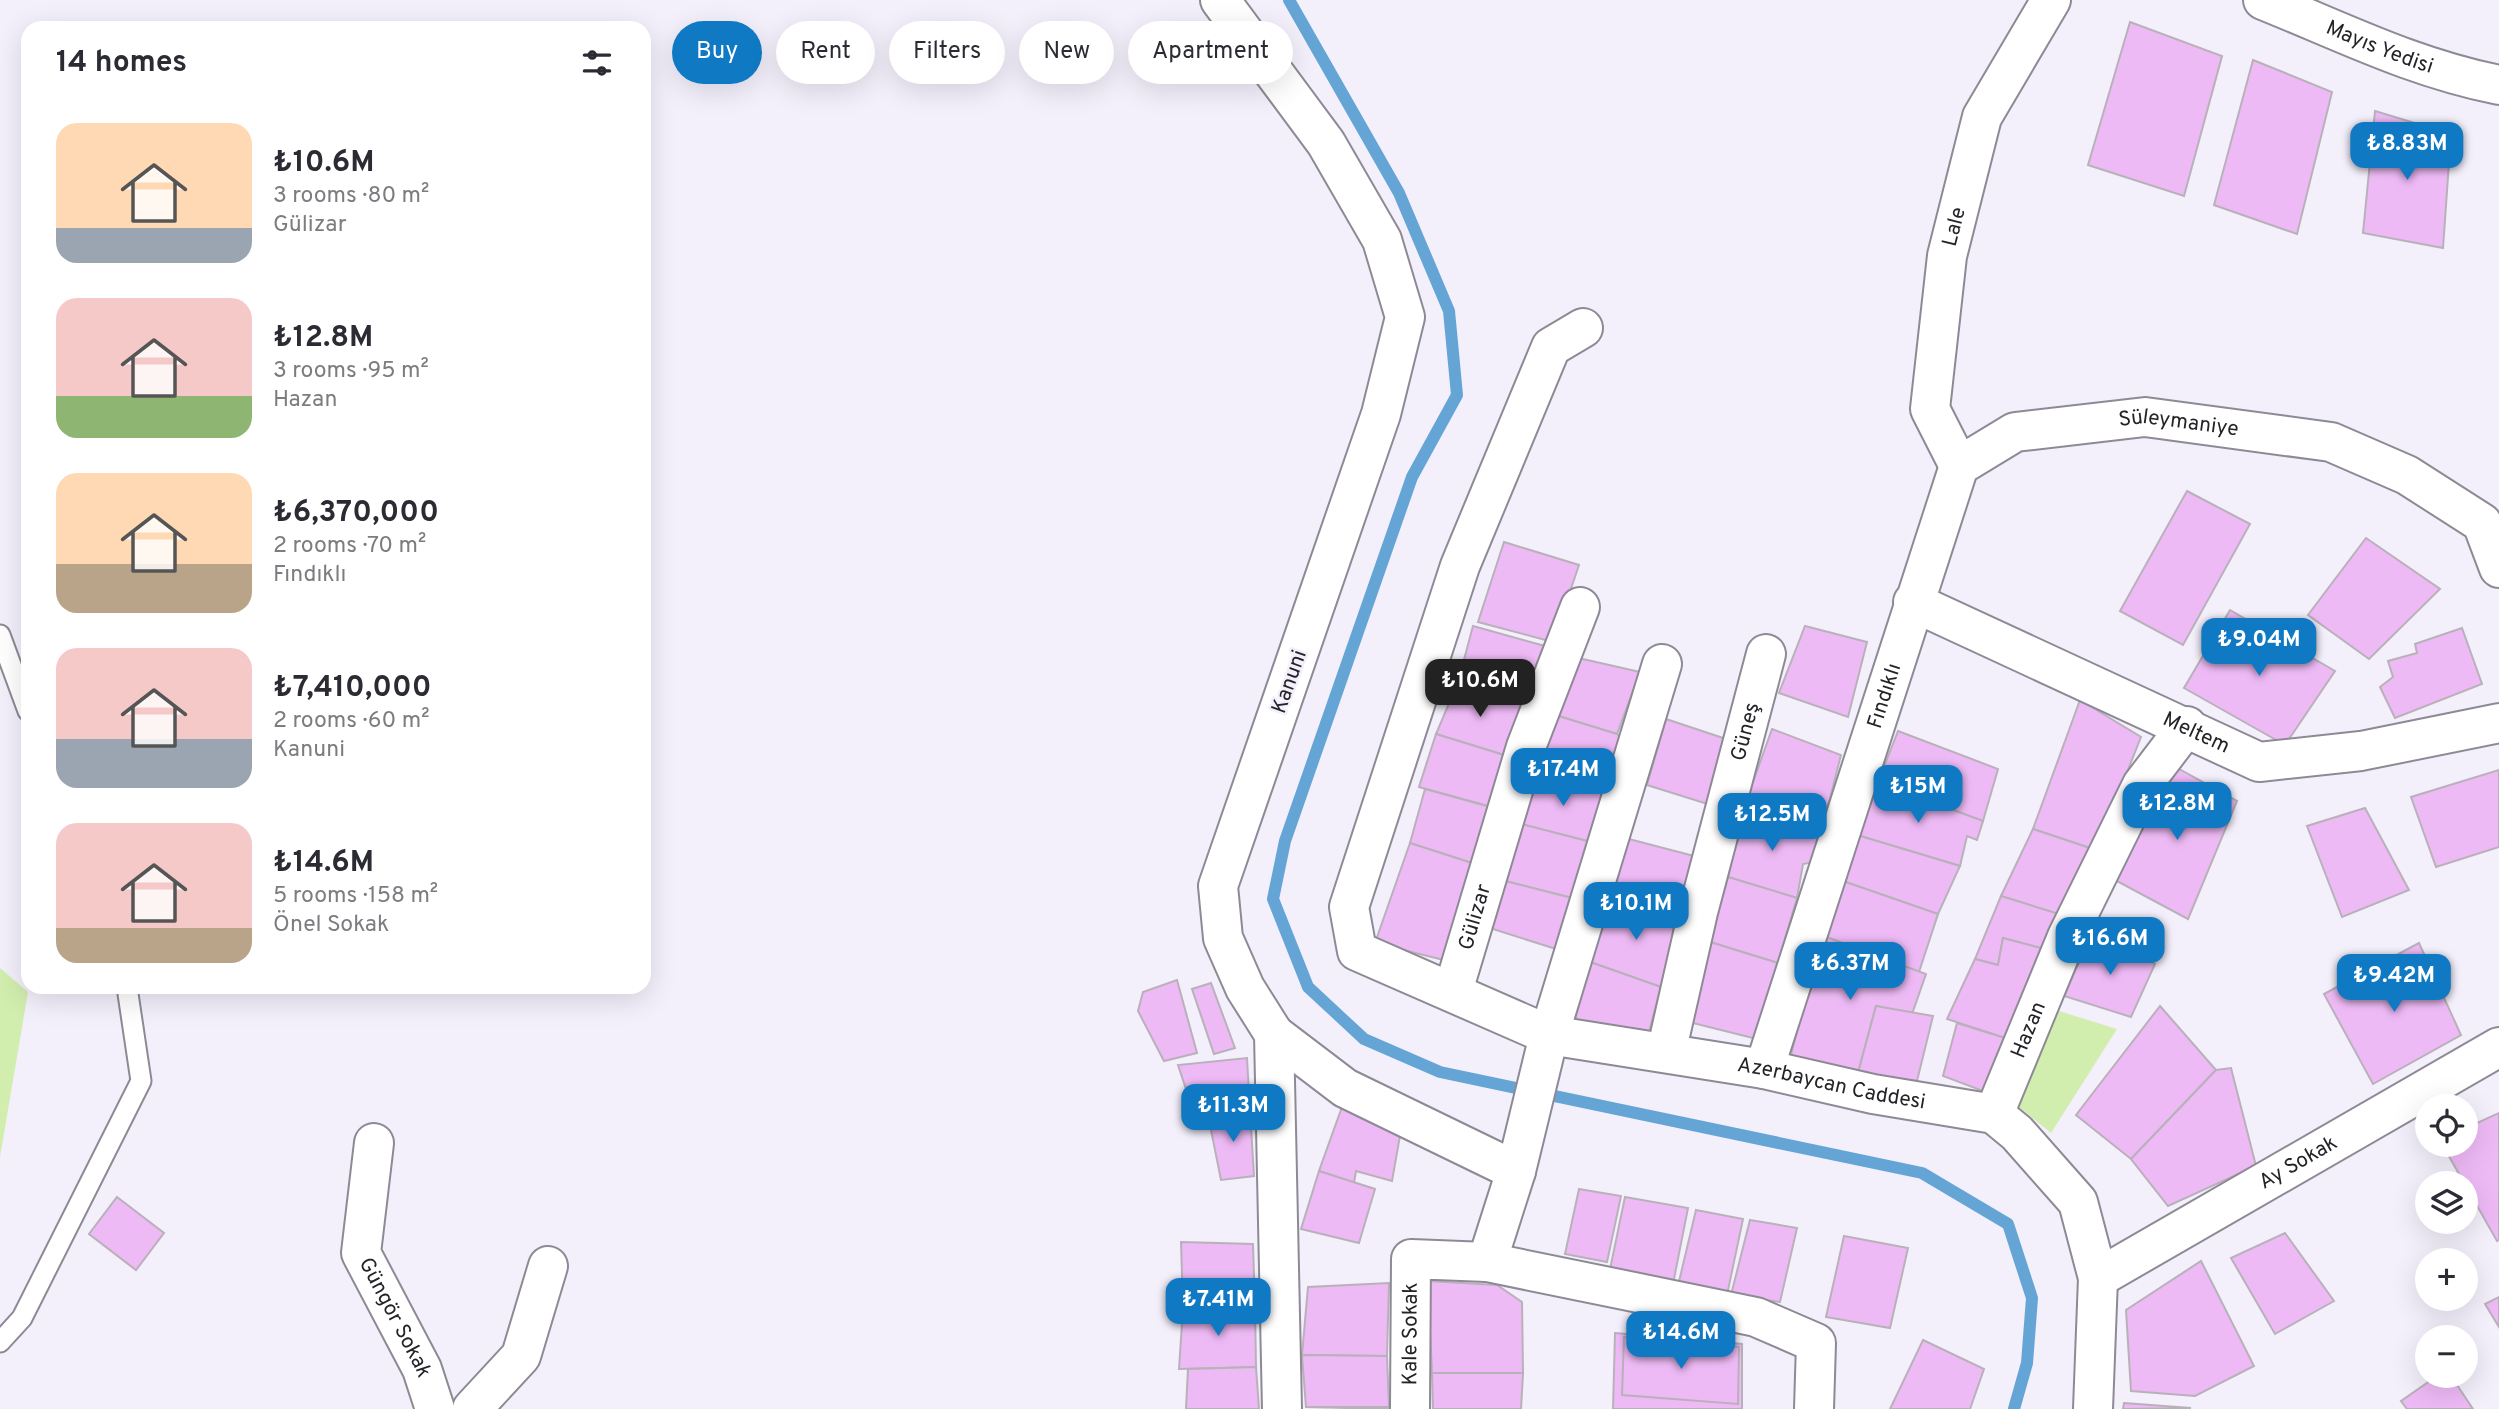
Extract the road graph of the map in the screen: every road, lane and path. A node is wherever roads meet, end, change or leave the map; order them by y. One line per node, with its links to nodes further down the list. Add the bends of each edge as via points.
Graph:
1 (1220, 0): 18 (street, Kanuni, via 1326,143 1382,240 1405,317 1381,414 1218,886 1223,938 1245,988)
2 (2051, 0): 6 (street, Lale, via 1982,117 1947,256 1930,409)
3 (2263, 0): 4 (street, Mayıs Yedisi, via 2445,74)
4 (2499, 85)
5 (1583, 328): 16 (street, Azerbaycan Caddesi, via 1551,347 1460,566 1349,907 1357,951)
6 (1959, 466): 7 (street, Süleymaniye, via 2015,432 2145,417 2331,442 2407,475 2482,523); 8 (street)
7 (2499, 568)
8 (1913, 602): 15 (street, Meltem); 22 (street, Fındıklı)
9 (1580, 607): 16 (street, Gülizar, via 1526,747)
10 (0, 635): 13 (lane)
11 (1766, 654): 21 (street, Güneş)
12 (1662, 664): 19 (street)
13 (21, 692)
14 (2499, 723): 15 (street, Meltem, via 2361,751 2259,762)
15 (2187, 726): 23 (street, Hazan, via 2142,785 2067,937)
16 (1453, 990): 19 (street, Azerbaycan Caddesi)
17 (128, 994): 29 (lane, via 141,1081 23,1318)
18 (1274, 1034): 25 (street, via 1345,1088); 32 (street)
19 (1547, 1043): 21 (street, Azerbaycan Caddesi); 25 (street)
20 (2499, 1047): 28 (street, Ay Sokak)
21 (1666, 1053): 22 (street, Azerbaycan Caddesi)
22 (1765, 1069): 23 (street, Azerbaycan Caddesi, via 1873,1094)
23 (1994, 1114): 28 (street, via 2017,1133 2078,1202)
24 (374, 1143): 30 (street, Güngör Sokak, via 361,1253 422,1369)
25 (1519, 1155): 26 (street)
26 (1487, 1262): 33 (street, Kale Sokak, via 1411,1259); 34 (street, via 1756,1317 1816,1343)
27 (548, 1266): 31 (street, via 522,1356)
28 (2098, 1278): 35 (street)
29 (0, 1342)
30 (435, 1409)
31 (472, 1409)
32 (1282, 1409)
33 (1410, 1409)
34 (1814, 1409)
35 (2093, 1409)

